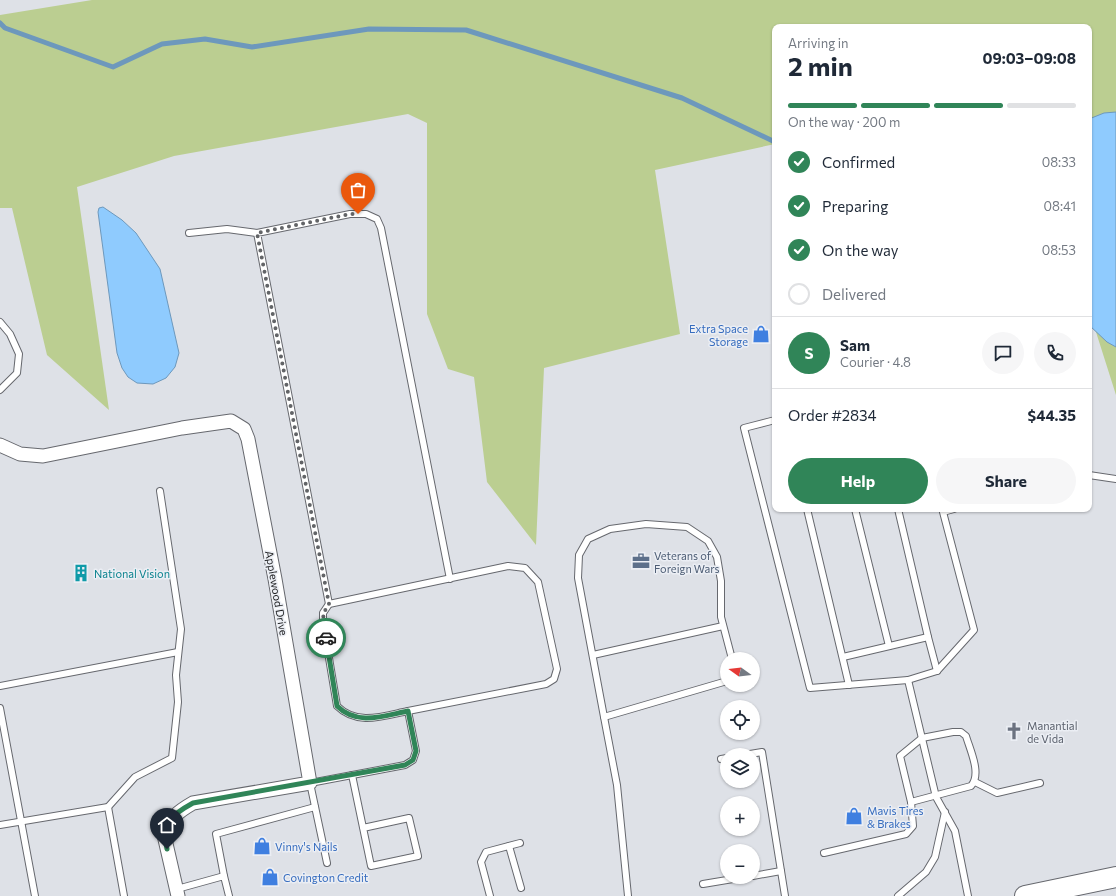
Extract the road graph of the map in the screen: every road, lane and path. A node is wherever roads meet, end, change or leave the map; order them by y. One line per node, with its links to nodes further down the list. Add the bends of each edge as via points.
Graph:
1 (189, 233): 2 (lane, via 227,229)
2 (257, 233): 14 (lane, via 350,214 366,214 377,219 381,228); 15 (lane)
3 (0, 322): 4 (lane, via 10,334 19,354 17,373)
4 (0, 390)
5 (772, 421): 26 (lane, via 744,428 810,688)
6 (0, 445): 35 (street, Applewood Drive, via 20,454 43,456 218,422 231,421 244,429 275,579)
7 (1092, 475): 8 (lane)
8 (1116, 479)
9 (160, 491): 19 (lane, via 181,629)
10 (808, 512): 22 (lane)
11 (856, 512): 18 (lane)
12 (899, 512): 17 (lane)
13 (943, 512): 23 (lane, via 974,630)
14 (450, 579): 15 (lane); 29 (lane, via 508,566 525,568 538,582 557,669 554,679 546,684)
15 (329, 604): 29 (lane, via 323,614 323,622 337,706 355,718 373,718)
16 (723, 626): 20 (lane); 21 (lane); 21 (lane, via 717,557 708,541 687,527 646,524 610,529 588,539 579,555 578,578)
17 (928, 637): 18 (lane); 23 (lane)
18 (889, 646): 22 (lane)
19 (178, 652): 27 (lane); 39 (lane, via 178,702 172,758 135,777)
20 (730, 652)
21 (593, 655): 30 (lane)
22 (843, 657): 26 (lane)
23 (937, 671): 24 (lane)
24 (908, 680): 26 (lane); 31 (lane)
25 (720, 683): 30 (lane)
26 (850, 685)
27 (0, 686)
28 (0, 708): 42 (lane)
29 (408, 711): 33 (lane, via 416,751 413,760 405,765)
30 (604, 717): 61 (lane, via 617,785)
31 (922, 738): 34 (lane, via 953,732 961,732 966,736 976,773); 37 (lane); 38 (lane, via 900,756)
32 (760, 752): 49 (lane, via 762,752)
33 (352, 775): 35 (lane); 44 (lane)
34 (975, 782): 36 (lane, via 997,793); 37 (lane, via 971,786)
35 (310, 783): 40 (lane); 56 (street, via 193,803 180,810 166,827 164,835)
36 (1040, 783)
37 (936, 797): 38 (lane); 41 (lane)
38 (911, 802): 47 (lane, via 913,826 906,834)
39 (108, 807): 42 (lane); 58 (lane)
40 (315, 807): 48 (lane); 51 (lane, via 216,834)
41 (945, 812): 63 (lane, via 935,857 926,872); 64 (lane, via 954,831)
42 (22, 821): 43 (lane); 57 (lane)
43 (0, 825)
44 (363, 828): 44 (lane, via 371,866 418,856 409,818)
45 (520, 843): 46 (lane)
46 (509, 846): 55 (lane); 60 (lane, via 486,852 481,862)
47 (824, 853)
48 (328, 863)
49 (782, 871): 50 (lane); 62 (lane)
50 (760, 875)
51 (224, 876): 56 (lane); 59 (lane)
52 (1116, 877): 65 (main road)
53 (720, 881): 54 (lane)
54 (704, 884)
55 (521, 888)
56 (178, 892)
57 (35, 896)
58 (124, 896)
59 (229, 896)
60 (490, 896)
61 (628, 896)
62 (785, 896)
63 (898, 896)
64 (968, 896)
65 (1025, 896)

